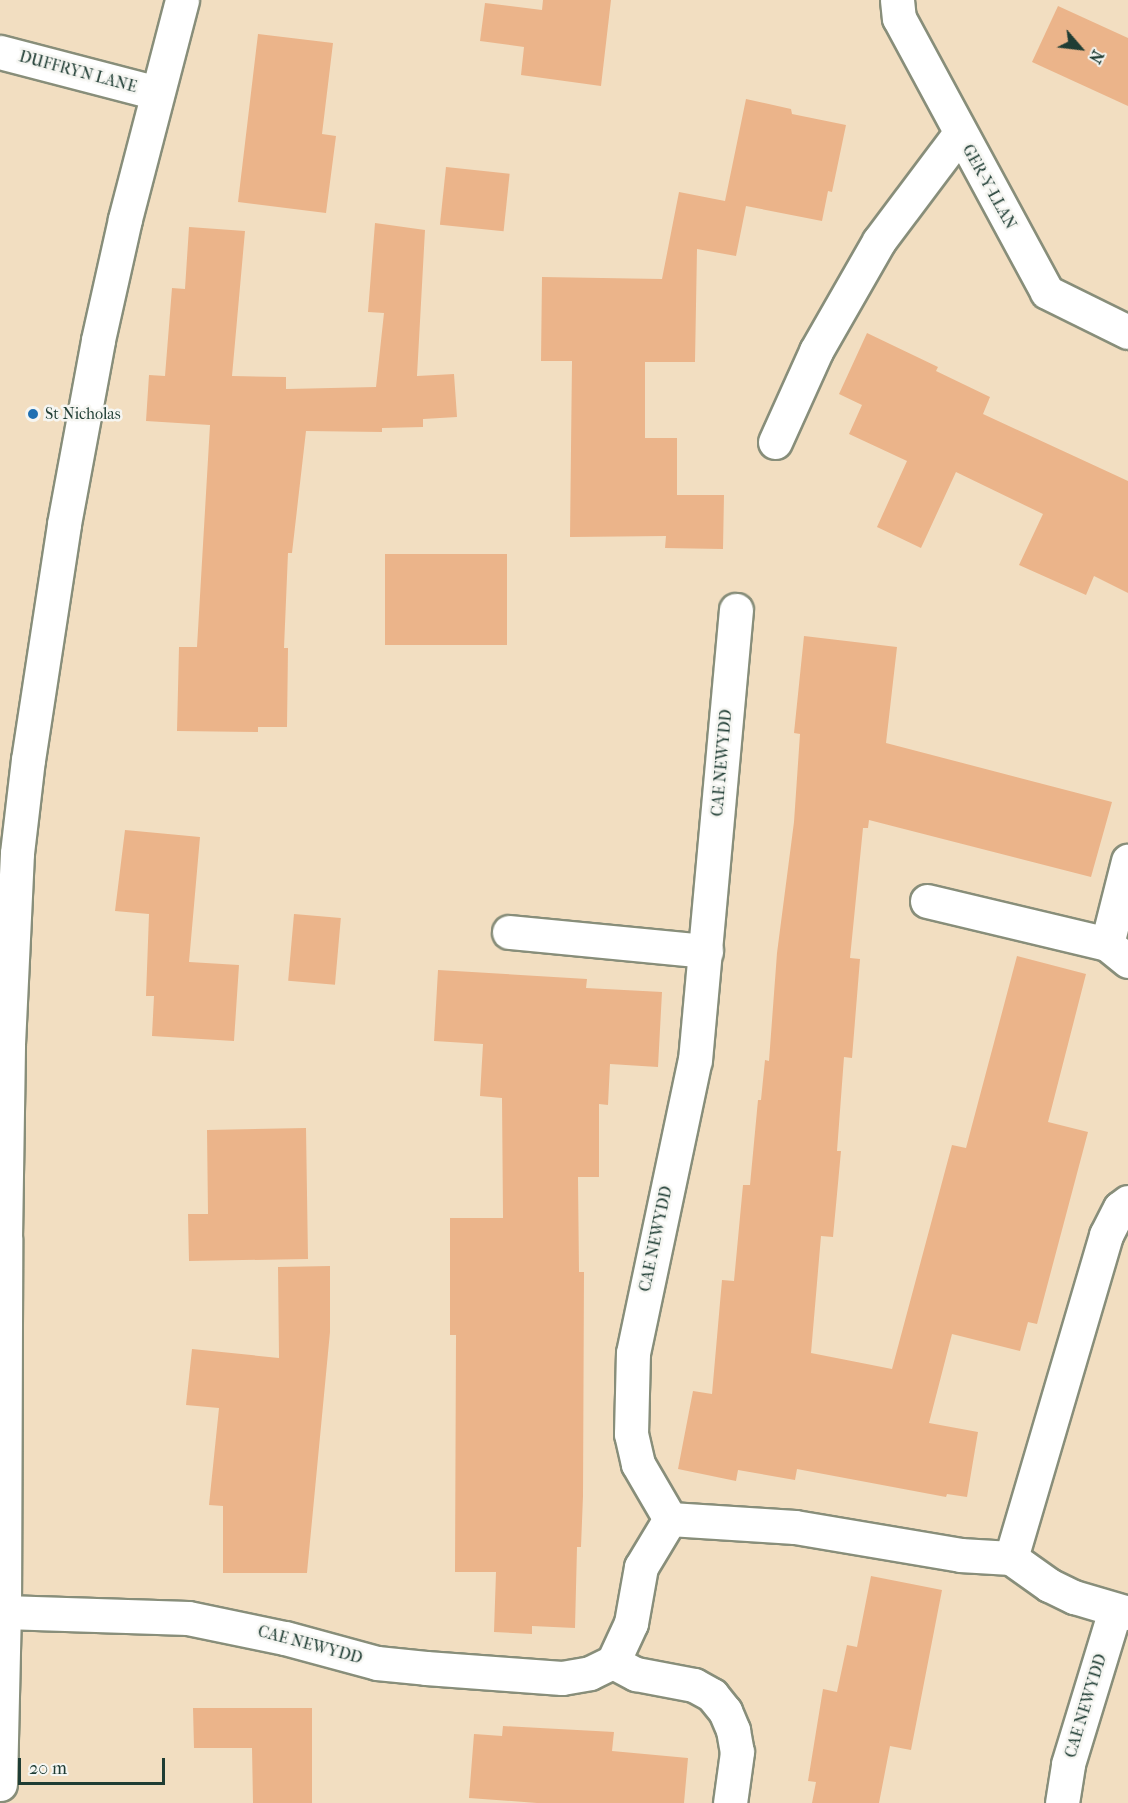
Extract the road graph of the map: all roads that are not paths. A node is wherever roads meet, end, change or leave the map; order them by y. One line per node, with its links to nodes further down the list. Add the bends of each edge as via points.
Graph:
1 (182, 0): 4 (street)
2 (897, 0): 5 (street, GER-Y-LLAN, via 899,18)
3 (0, 52): 4 (street, DUFFRYN LANE)
4 (157, 93): 17 (street, via 98,340 64,524 17,853 5,1204)
5 (960, 133): 6 (street, GER-Y-LLAN, via 1047,291); 7 (street, via 879,241 816,351)
6 (1128, 332)
7 (775, 441)
8 (736, 610): 12 (street, CAE NEWYDD)
9 (1128, 861): 13 (street)
10 (927, 901): 13 (street)
11 (509, 932): 12 (street)
12 (706, 951): 15 (street, CAE NEWYDD, via 694,1060 633,1353 632,1434 638,1464)
13 (1117, 952)
14 (1128, 1202): 16 (street, via 1120,1208 1106,1235)
15 (670, 1519): 16 (street, via 795,1527 960,1555); 19 (street, via 640,1567 631,1623)
16 (1011, 1558): 18 (street, CAE NEWYDD, via 1049,1586)
17 (4, 1612): 19 (street, CAE NEWYDD, via 188,1618 285,1638 377,1663 426,1668 562,1678 590,1673); 20 (street)
18 (1122, 1612): 22 (street, CAE NEWYDD, via 1068,1764)
19 (613, 1662): 21 (street, via 636,1674 694,1685 712,1695 725,1711 737,1752)
20 (0, 1784)
21 (730, 1803)
22 (1062, 1803)

